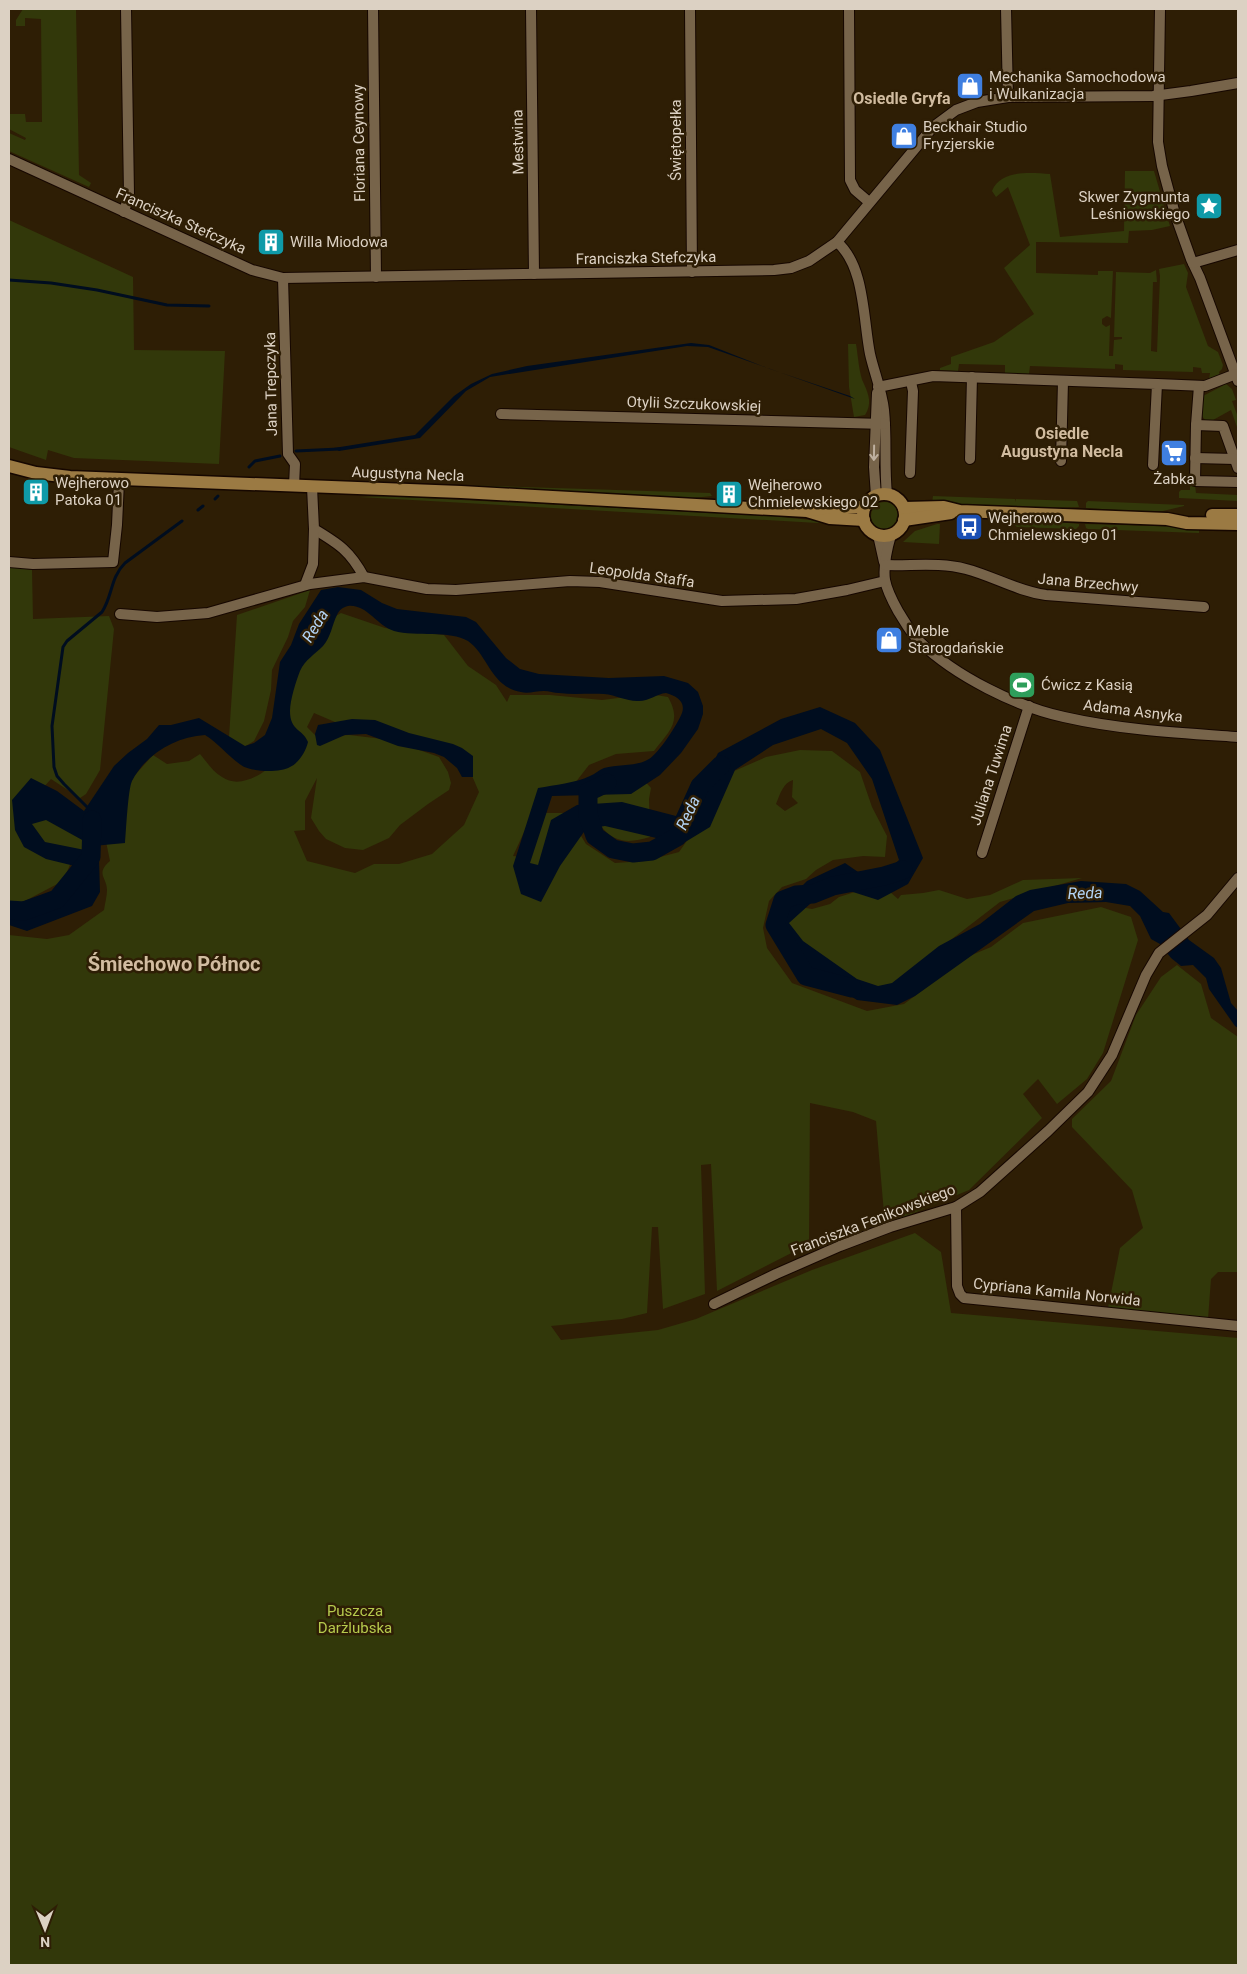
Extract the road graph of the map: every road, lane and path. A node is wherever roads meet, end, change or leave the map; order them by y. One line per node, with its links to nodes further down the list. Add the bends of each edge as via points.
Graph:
1 (126, 9): 13 (street, via 129,194)
2 (373, 9): 19 (street, Floriana Ceynowy)
3 (531, 9): 18 (street, Mestwina)
4 (690, 9): 17 (street, Świętopełka)
5 (849, 9): 12 (street, via 850,180 855,190)
6 (1006, 9): 10 (street)
7 (1160, 9): 9 (street)
8 (1238, 83): 9 (street, Franciszka Stefczyka)
9 (1159, 95): 10 (street, Franciszka Stefczyka); 16 (street, via 1158,142 1162,166)
10 (1008, 97): 12 (street, Franciszka Stefczyka, via 977,102 941,120)
11 (9, 159): 13 (street, Franciszka Stefczyka)
12 (869, 202): 14 (street, Franciszka Stefczyka)
13 (124, 212): 20 (street, Franciszka Stefczyka, via 252,270)
14 (837, 242): 17 (street, Franciszka Stefczyka, via 809,261 791,268); 27 (street, via 849,256 860,284)
15 (1238, 250): 16 (street)
16 (1193, 263): 22 (street)
17 (692, 272): 18 (street, Franciszka Stefczyka)
18 (534, 274): 19 (street, Franciszka Stefczyka)
19 (376, 277): 20 (street, Franciszka Stefczyka)
20 (283, 278): 40 (street, Jana Trepczyka, via 288,454 295,464)
21 (972, 377): 23 (street); 24 (street, via 933,376); 32 (street)
22 (1237, 378): 26 (street)
23 (1063, 381): 25 (street); 33 (street)
24 (911, 382): 27 (street); 37 (street)
25 (1156, 384): 26 (street); 35 (street)
26 (1199, 386): 30 (street)
27 (878, 387): 29 (street, via 884,407)
28 (501, 414): 29 (street, Otylii Szczukowskiej)
29 (880, 424): 42 (street, via 884,466)
30 (1196, 424): 31 (street); 34 (street, via 1223,426)
31 (1195, 458): 34 (street); 39 (street, via 1195,482)
32 (970, 459)
33 (1060, 461)
34 (1237, 464)
35 (1153, 465)
36 (9, 466): 38 (main road, Augustyna Necla, via 36,473)
37 (910, 473)
38 (119, 480): 40 (main road, Augustyna Necla); 51 (street, via 113,562)
39 (1238, 482)
40 (294, 486): 41 (main road, Augustyna Necla)
41 (312, 487): 43 (main road, Augustyna Necla, via 807,511 830,518); 48 (street)
42 (881, 495): 43 (main road, via 871,499); 44 (main road, via 894,497)
43 (864, 514): 49 (main road, via 871,532)
44 (904, 514): 46 (main road, via 960,511); 50 (main road, via 897,532)
45 (1238, 515): 46 (main road, via 1186,514)
46 (1167, 519): 47 (main road, via 1187,523)
47 (1238, 524)
48 (314, 528): 53 (street, via 340,544 355,560); 55 (street, via 312,564)
49 (878, 535): 50 (main road); 52 (street, Adama Asnyka)
50 (891, 535): 52 (street, Adama Asnyka)
51 (9, 562)
52 (885, 566): 54 (street, Adama Asnyka); 56 (street, Jana Brzechwy, via 959,567 1028,592 1046,595)
53 (364, 577): 54 (street, Leopolda Staffa, via 426,589 456,590 570,581 600,582 722,601 796,599); 55 (street, Leopolda Staffa)
54 (885, 581): 58 (street, Adama Asnyka, via 905,623 919,641 942,661 969,678)
55 (305, 585): 57 (street, Leopolda Staffa, via 208,613 157,617)
56 (1204, 606)
57 (120, 614)
58 (1029, 706): 59 (street, Adama Asnyka, via 1063,717 1113,726); 60 (street, Juliana Tuwima)
59 (1238, 737)
60 (982, 853)
61 (1238, 878): 62 (street, Franciszka Fenikowskiego, via 1207,915 1155,958 1112,1055 1088,1092 980,1192)
62 (956, 1207): 63 (street, Franciszka Fenikowskiego, via 840,1246); 64 (street, Cypriana Kamila Norwida, via 957,1286 964,1298)
63 (714, 1304)
64 (1238, 1326)

